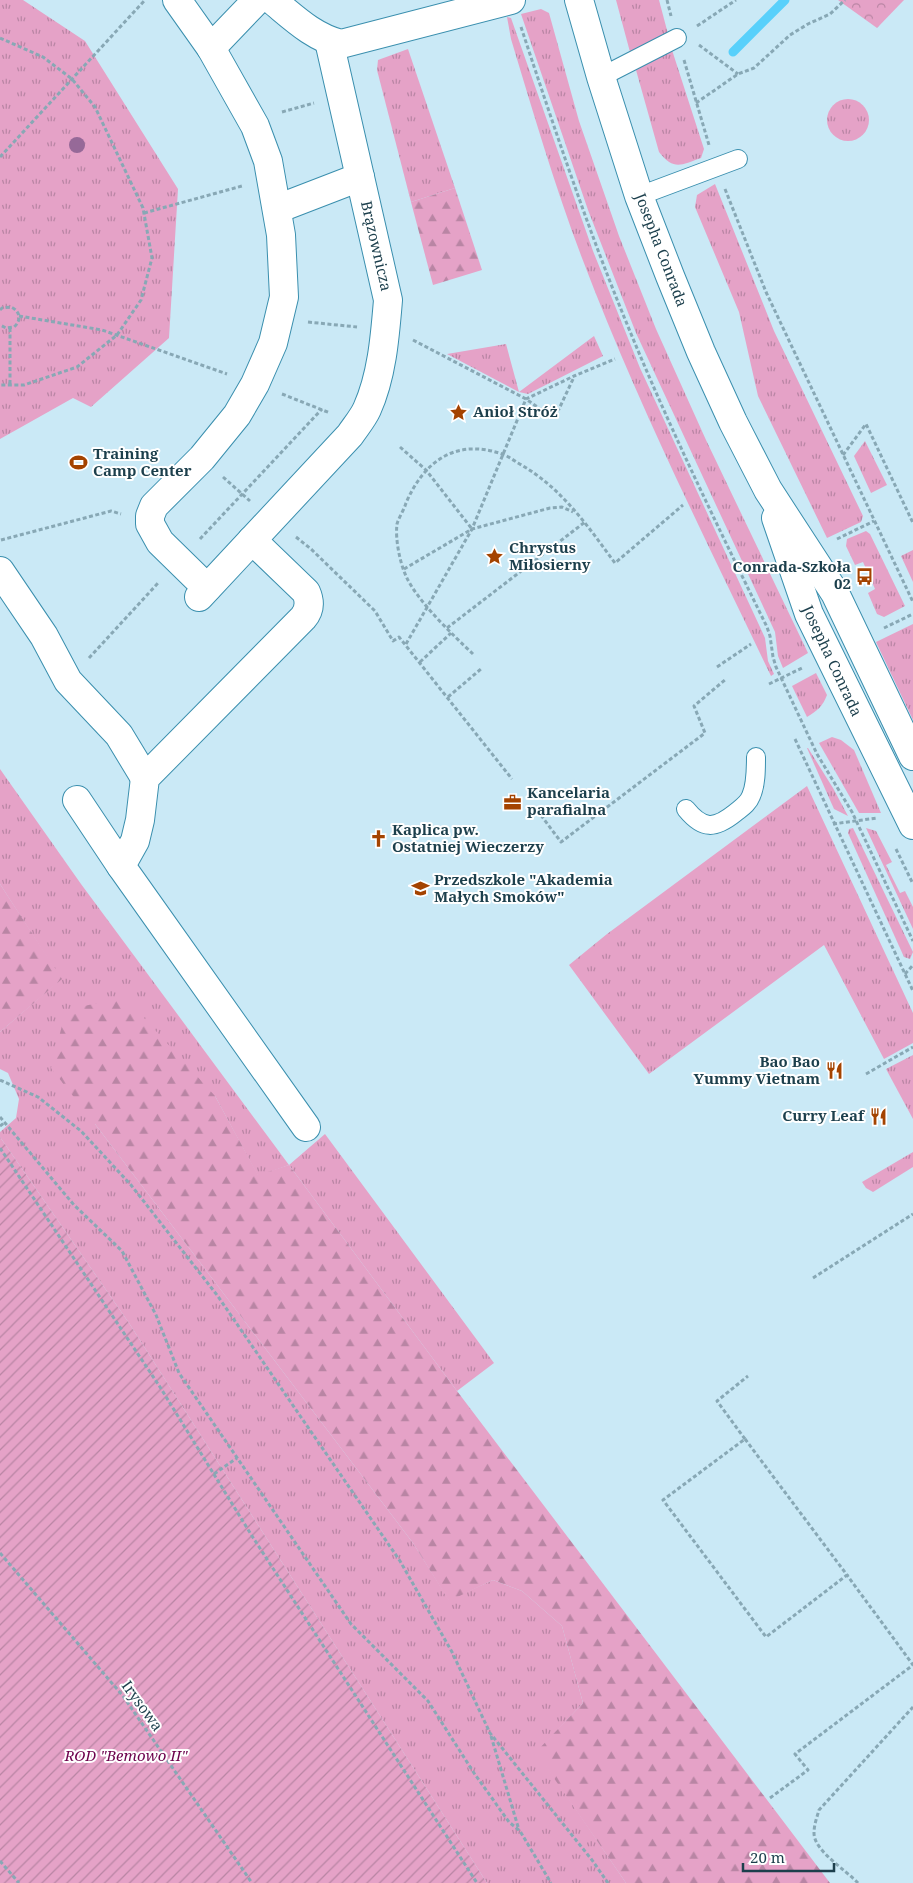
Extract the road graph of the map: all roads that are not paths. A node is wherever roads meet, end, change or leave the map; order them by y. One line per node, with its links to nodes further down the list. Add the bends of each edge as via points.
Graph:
1 (177, 0): 8 (street)
2 (257, 0): 8 (street)
3 (272, 0): 7 (street, via 309,31)
4 (579, 0): 9 (street, Josepha Conrada)
5 (515, 9): 7 (street, via 341,44)
6 (681, 36): 9 (lane)
7 (328, 41): 11 (street, Brązownicza)
8 (210, 48): 13 (street, via 252,120 268,161)
9 (600, 77): 12 (street, Josepha Conrada)
10 (738, 159): 12 (lane)
11 (360, 177): 13 (street); 15 (street, Brązownicza, via 388,300 374,390 366,411 350,435)
12 (639, 196): 14 (street, Josepha Conrada, via 702,352)
13 (278, 209): 15 (street, Brązownicza, via 284,297 273,343 237,415 202,458 154,506 150,516 150,524 160,542 203,593)
14 (768, 490): 17 (street, Josepha Conrada, via 836,593); 22 (street, Josepha Conrada, via 809,614)
15 (252, 540): 19 (street, via 306,592 308,610)
16 (0, 571): 19 (street, via 44,636 68,680 119,735)
17 (913, 756)
18 (756, 758): 21 (lane, via 750,798 726,820 706,825)
19 (145, 778): 23 (street, via 135,841)
20 (77, 800): 23 (street)
21 (686, 809)
22 (913, 825)
23 (122, 866): 24 (street)
24 (306, 1127)

